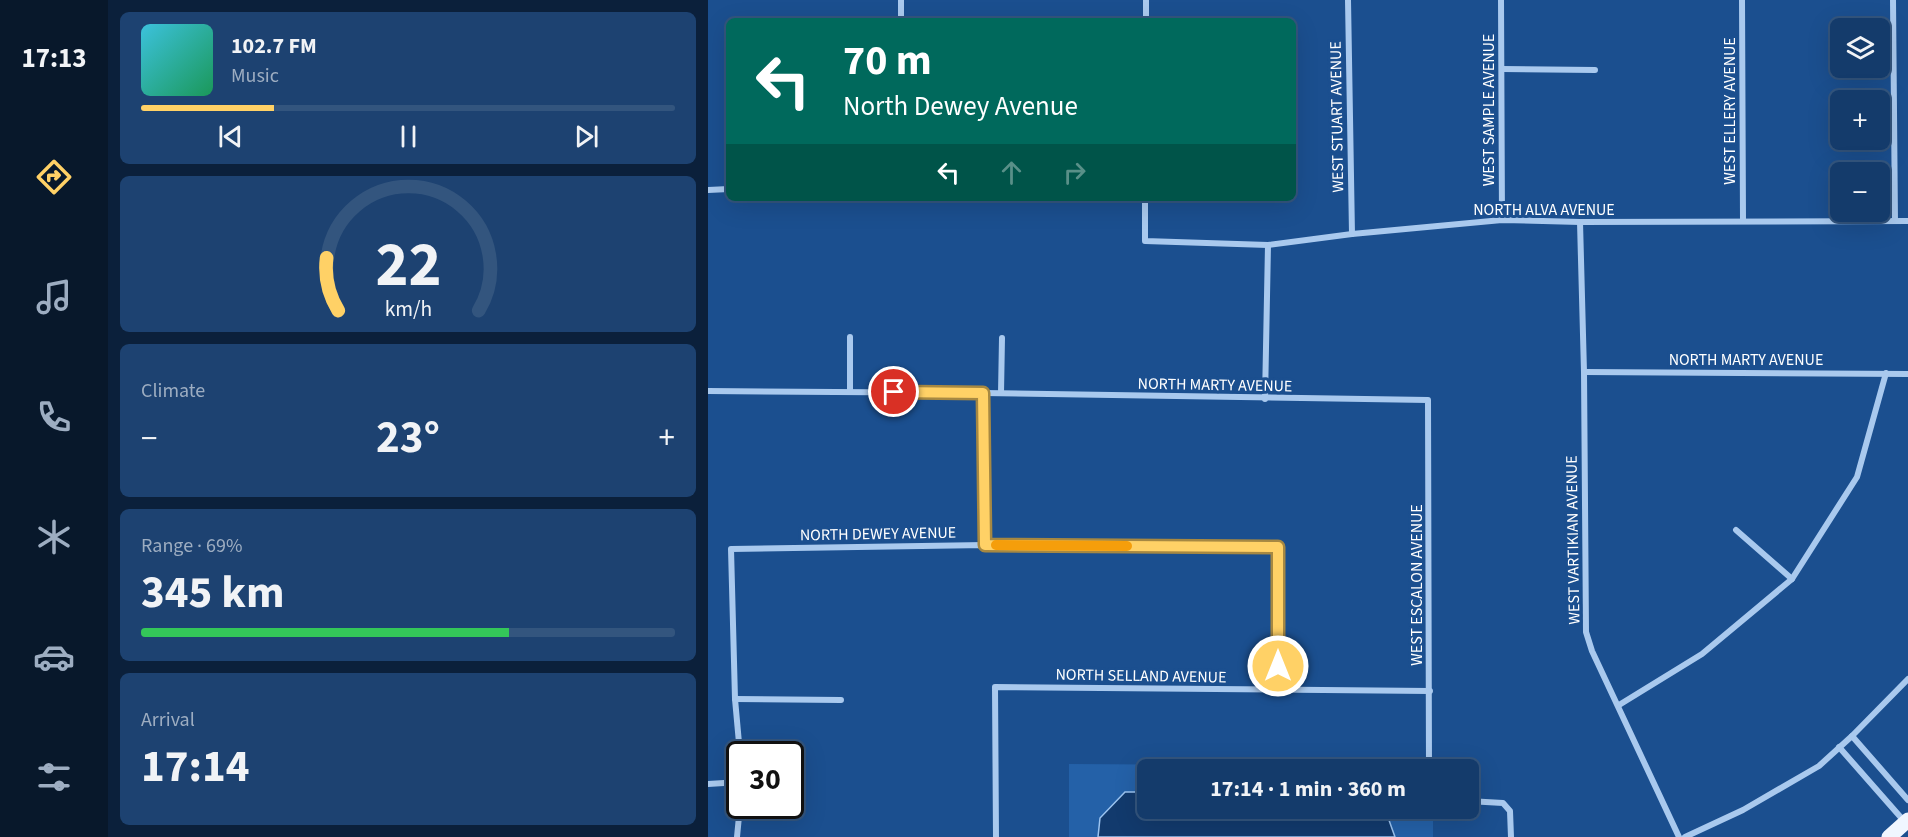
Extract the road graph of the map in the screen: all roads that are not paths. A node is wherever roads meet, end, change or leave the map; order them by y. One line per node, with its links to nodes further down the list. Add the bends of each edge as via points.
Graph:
1 (902, 0): 7 (street)
2 (1146, 0): 8 (street)
3 (1348, 0): 19 (street, WEST STUART AVENUE)
4 (1501, 0): 9 (street, WEST SAMPLE AVENUE)
5 (1742, 0): 15 (street, WEST ELLERY AVENUE)
6 (1893, 0): 16 (street)
7 (902, 18)
8 (1146, 18)
9 (1502, 69): 10 (street); 14 (street, WEST SAMPLE AVENUE)
10 (1595, 70)
11 (708, 189): 12 (street)
12 (726, 189)
13 (1145, 201): 20 (street, NORTH ALVA AVENUE, via 1146,241)
14 (1502, 220): 18 (street, NORTH ALVA AVENUE); 19 (street, NORTH ALVA AVENUE)
15 (1743, 221): 16 (street, NORTH ALVA AVENUE); 18 (street, NORTH ALVA AVENUE)
16 (1894, 221): 17 (street, NORTH ALVA AVENUE)
17 (1908, 221)
18 (1580, 222): 23 (street, WEST VARTIKIAN AVENUE)
19 (1352, 234): 20 (street, NORTH ALVA AVENUE)
20 (1268, 245): 30 (street)
21 (850, 337): 27 (street)
22 (1002, 338): 29 (street)
23 (1584, 372): 24 (street, NORTH MARTY AVENUE); 40 (street, WEST VARTIKIAN AVENUE, via 1586,632)
24 (1886, 374): 25 (street, NORTH MARTY AVENUE); 34 (street, via 1857,477)
25 (1908, 374)
26 (708, 391): 27 (street, NORTH MARTY AVENUE)
27 (850, 392): 28 (street, NORTH MARTY AVENUE)
28 (983, 393): 29 (street, NORTH MARTY AVENUE); 33 (street)
29 (1001, 393): 30 (street, NORTH MARTY AVENUE)
30 (1265, 399): 31 (street, NORTH MARTY AVENUE)
31 (1428, 400): 37 (street, WEST ESCALON AVENUE)
32 (1736, 531): 34 (street)
33 (985, 545): 36 (street, NORTH DEWEY AVENUE, via 1278,547); 38 (street, NORTH DEWEY AVENUE, via 731,549)
34 (1792, 579): 40 (street, via 1702,654)
35 (1908, 679): 41 (street)
36 (1278, 690): 37 (street, NORTH SELLAND AVENUE); 52 (street, NORTH SELLAND AVENUE, via 995,687)
37 (1430, 691): 44 (street, WEST ESCALON AVENUE)
38 (735, 699): 39 (street); 42 (street)
39 (841, 700)
40 (1618, 705): 54 (street, WEST VARTIKIAN AVENUE)
41 (1852, 736): 43 (street); 47 (street)
42 (739, 741)
43 (1839, 747): 50 (street); 55 (street, via 1819,766 1743,810)
44 (1429, 759)
45 (726, 783): 46 (street)
46 (708, 784)
47 (1908, 800)
48 (1479, 802): 53 (street, via 1503,803 1510,811)
49 (739, 819): 51 (street)
50 (1907, 822): 56 (main road)
51 (737, 837)
52 (996, 837)
53 (1511, 837)
54 (1679, 837)
55 (1685, 837)
56 (1888, 837)

